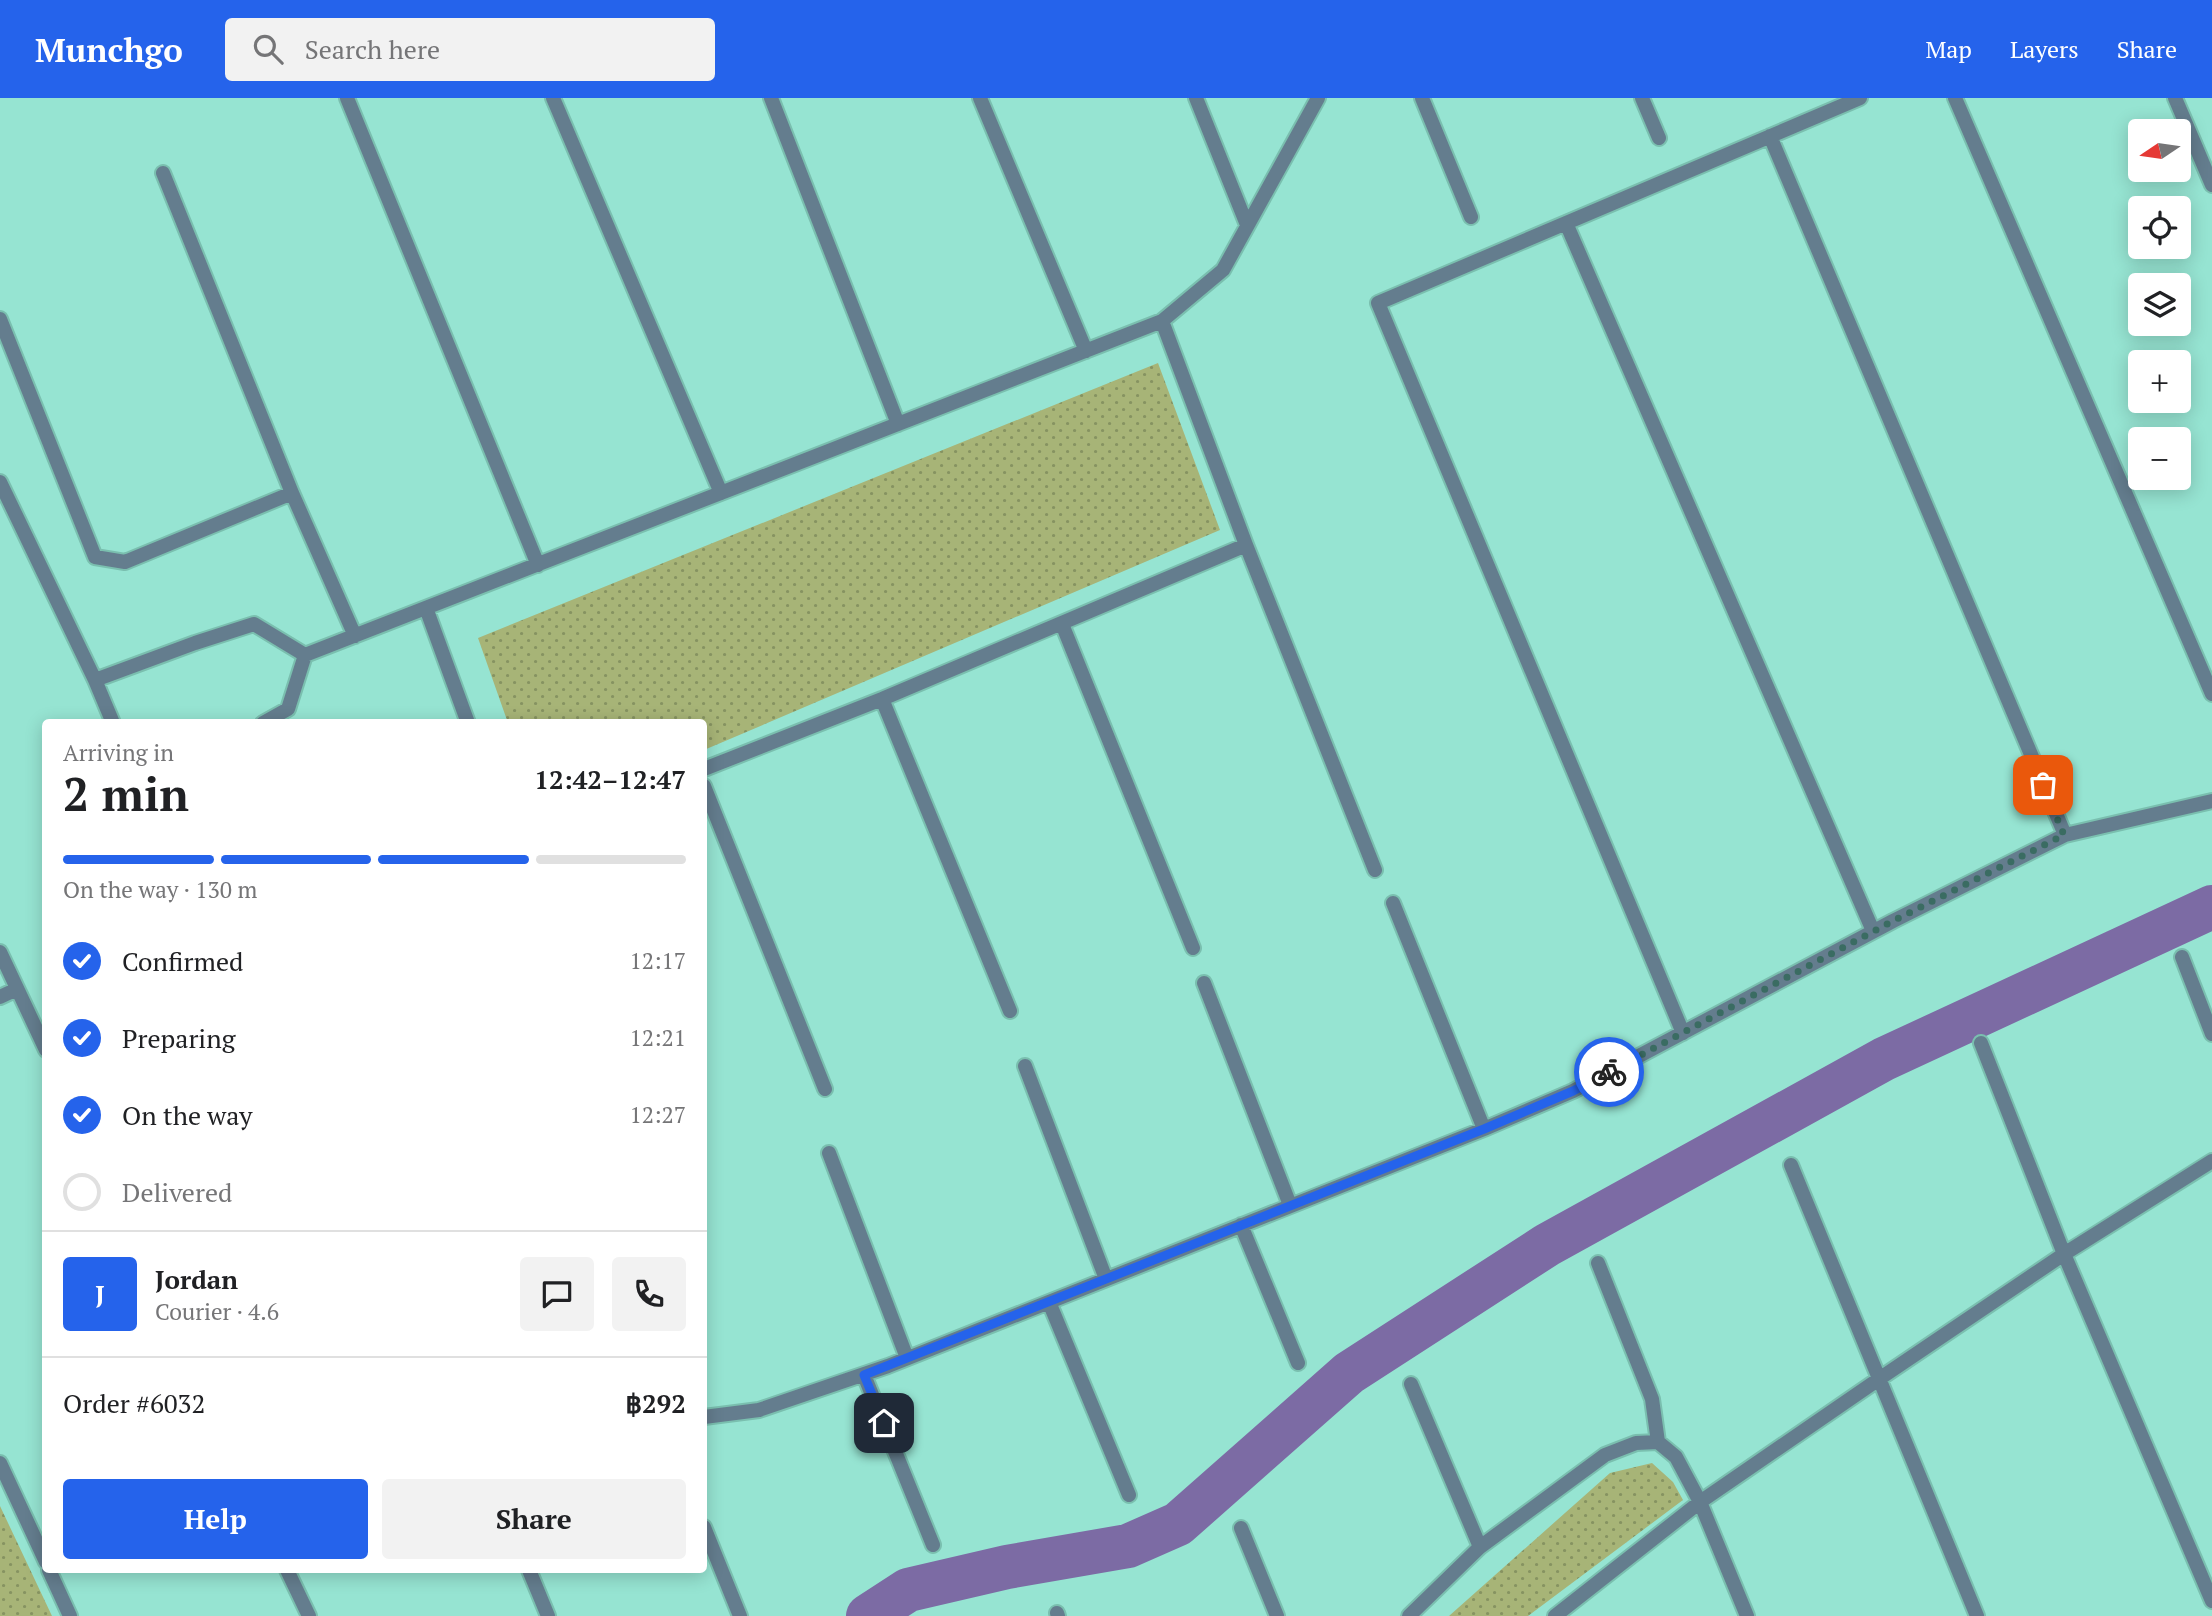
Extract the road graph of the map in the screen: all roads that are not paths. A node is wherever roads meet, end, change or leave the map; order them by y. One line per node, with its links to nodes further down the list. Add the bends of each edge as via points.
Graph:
1 (347, 98): 27 (street)
2 (553, 98): 25 (street)
3 (771, 98): 22 (street)
4 (980, 98): 21 (street)
5 (1196, 98): 18 (street)
6 (1318, 98): 18 (street)
7 (1422, 98): 16 (street)
8 (1642, 98): 13 (street)
9 (1860, 98): 12 (street)
10 (1955, 98): 33 (street)
11 (2175, 98): 15 (street)
12 (1770, 136): 17 (street); 41 (street)
13 (1659, 138)
14 (163, 173): 24 (street)
15 (2212, 186)
16 (1471, 217)
17 (1566, 223): 44 (street); 52 (street, via 1378,303)
18 (1247, 225): 20 (street, via 1223,270)
19 (0, 319): 24 (street, via 95,557 125,562)
20 (1162, 321): 21 (street); 26 (street)
21 (1086, 351): 22 (street)
22 (898, 424): 25 (street)
23 (0, 482): 32 (street)
24 (292, 493): 30 (street)
25 (721, 493): 27 (street)
26 (1246, 545): 29 (street); 42 (street)
27 (538, 565): 28 (street)
28 (426, 608): 30 (street); 37 (street)
29 (1062, 624): 34 (street); 45 (street)
30 (355, 636): 31 (street)
31 (305, 655): 32 (street, via 254,624); 36 (street, via 288,709)
32 (95, 680): 35 (street)
33 (2212, 694)
34 (882, 699): 38 (street); 51 (street)
35 (111, 719)
36 (270, 719)
37 (467, 719)
38 (707, 768)
39 (707, 794): 57 (street)
40 (2212, 801): 41 (street)
41 (2064, 835): 44 (street)
42 (1375, 870)
43 (1393, 903): 58 (street)
44 (1873, 931): 52 (street)
45 (1193, 948)
46 (0, 952): 49 (street)
47 (2182, 957): 53 (street)
48 (1203, 983): 62 (street)
49 (17, 989): 50 (street); 54 (street)
50 (0, 997)
51 (1010, 1011)
52 (1683, 1033): 58 (street, via 1573,1091)
53 (2212, 1034)
54 (42, 1042)
55 (1981, 1043): 64 (street)
56 (1025, 1066): 66 (street)
57 (825, 1089)
58 (1484, 1129): 62 (street)
59 (829, 1153): 68 (street)
60 (2212, 1161): 64 (street)
61 (1791, 1165): 71 (street)
62 (1290, 1205): 63 (street)
63 (1241, 1225): 66 (street); 69 (street)
64 (2064, 1254): 71 (street); 86 (street)
65 (1598, 1263): 74 (street, via 1652,1399)
66 (1106, 1279): 67 (street)
67 (1049, 1302): 68 (street); 76 (street)
68 (907, 1358): 70 (street)
69 (1298, 1363)
70 (864, 1375): 73 (street, via 759,1410); 80 (street)
71 (1879, 1379): 77 (street); 95 (street)
72 (1411, 1384): 81 (street)
73 (707, 1417)
74 (1658, 1442): 77 (street, via 1676,1457); 81 (street, via 1636,1443 1605,1455)
75 (0, 1463): 82 (street)
76 (1129, 1495)
77 (1700, 1503): 93 (street); 94 (street)
78 (1241, 1528): 91 (street)
79 (707, 1534): 90 (street)
80 (933, 1545)
81 (1480, 1547): 92 (street)
82 (42, 1553)
83 (50, 1573): 87 (street)
84 (288, 1573): 88 (street)
85 (530, 1573): 89 (street)
86 (2212, 1601)
87 (70, 1616)
88 (309, 1616)
89 (548, 1616)
90 (740, 1616)
91 (1277, 1616)
92 (1409, 1616)
93 (1555, 1616)
94 (1747, 1616)
95 (1978, 1616)

